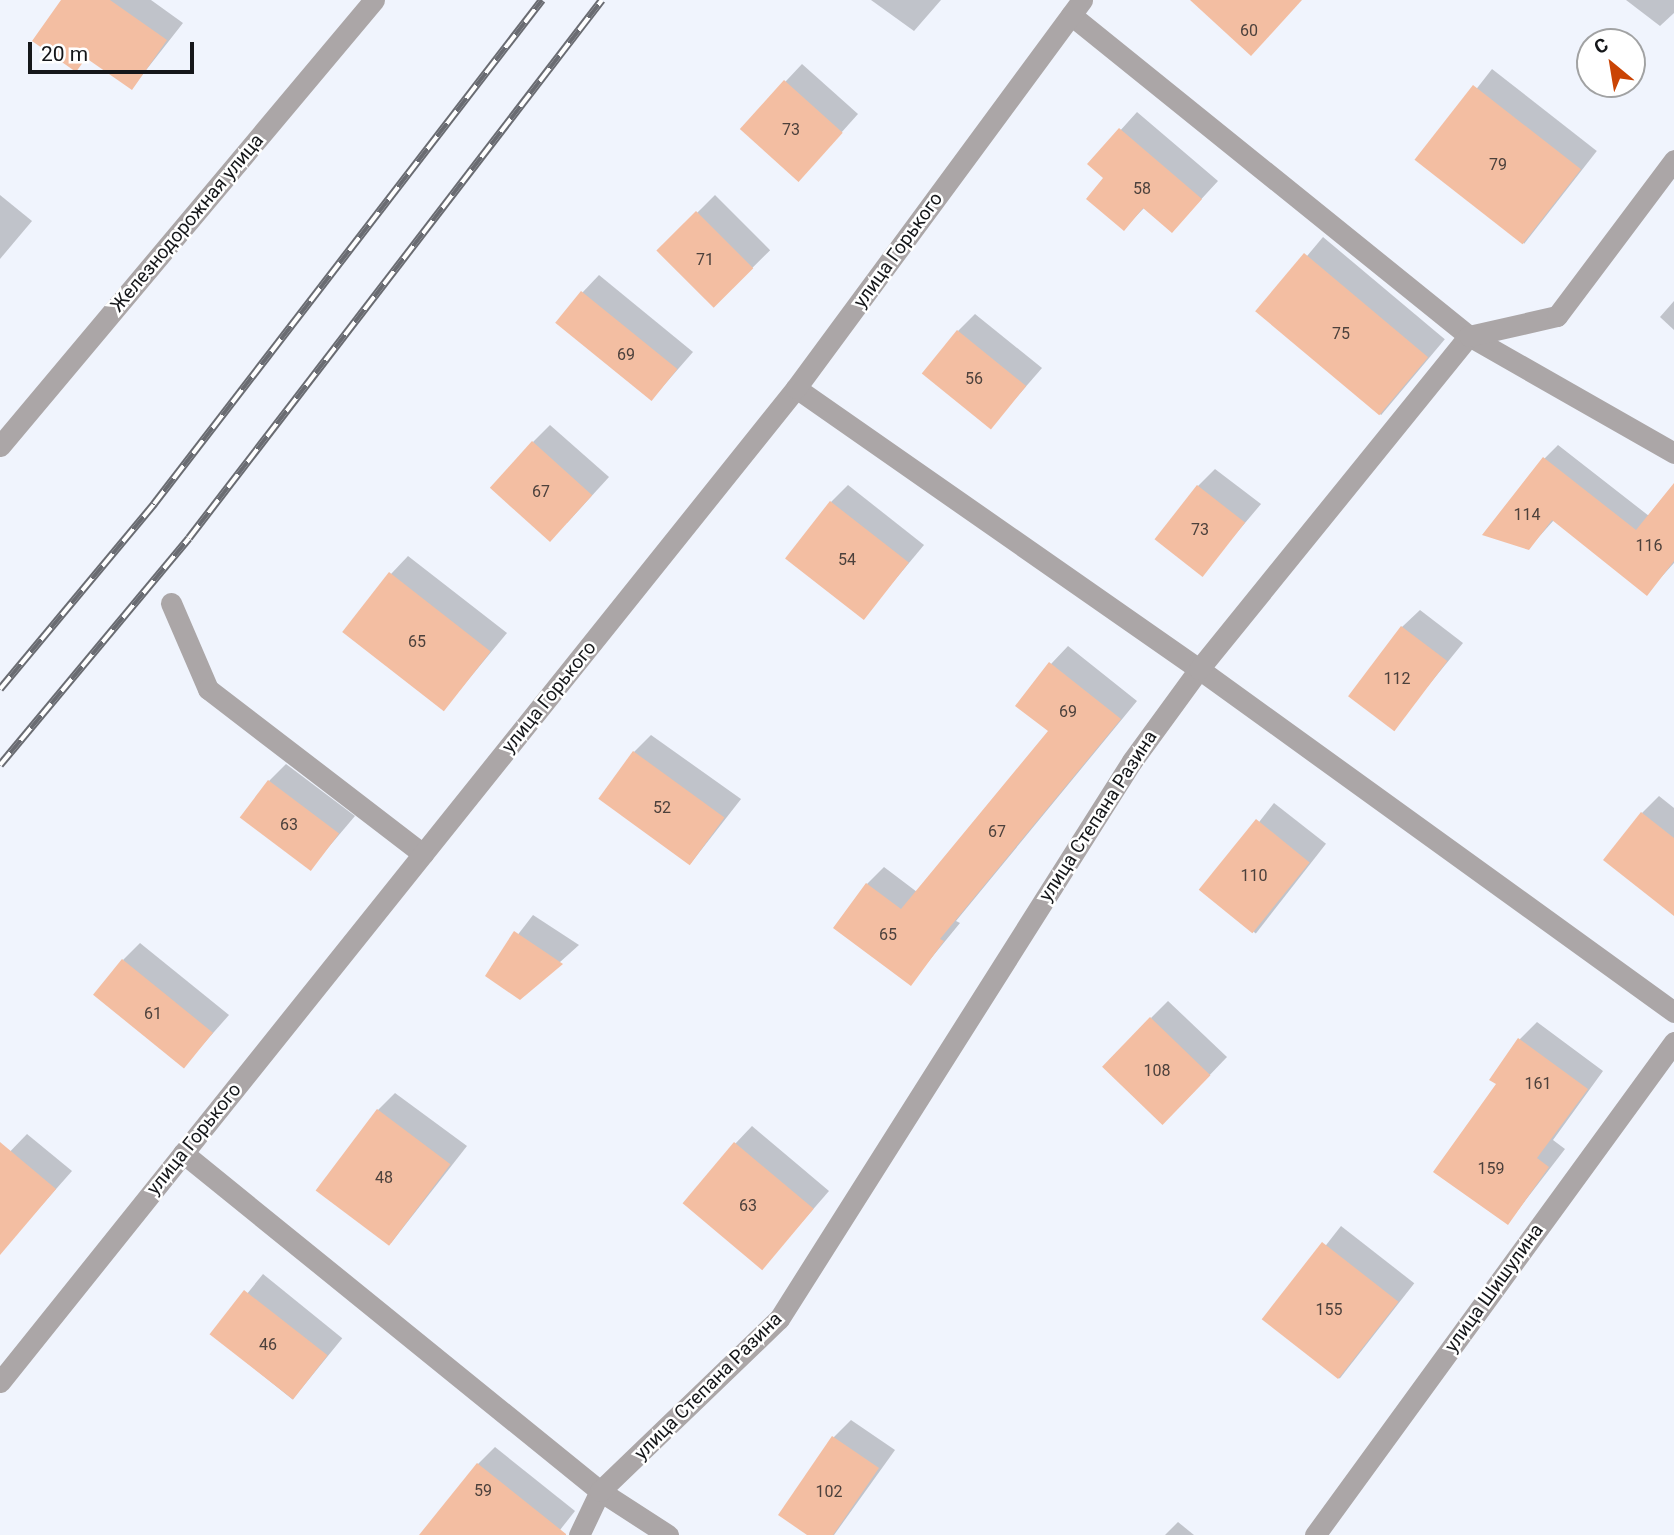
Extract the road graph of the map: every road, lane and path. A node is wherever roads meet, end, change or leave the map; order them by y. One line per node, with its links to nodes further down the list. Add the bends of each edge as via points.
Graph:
1 (374, 0): 6 (street, Железнодорожная улица)
2 (1077, 8): 4 (street); 5 (street, улица Горького)
3 (1674, 160): 4 (street, via 1558,316)
4 (1469, 336): 7 (street); 9 (street, улица Степана Разина)
5 (796, 387): 9 (street); 10 (street, улица Горького)
6 (0, 446)
7 (1674, 453)
8 (171, 603): 10 (street, via 208,689)
9 (1199, 670): 11 (street); 15 (street, улица Степана Разина, via 1132,761 779,1319)
10 (423, 854): 13 (street, улица Горького)
11 (1674, 1012)
12 (1674, 1042): 18 (street, улица Шишулина)
13 (183, 1153): 14 (street, улица Горького); 15 (street)
14 (0, 1382)
15 (600, 1490): 16 (street, улица Степана Разина); 17 (street)
16 (579, 1535)
17 (668, 1535)
18 (1315, 1535)

